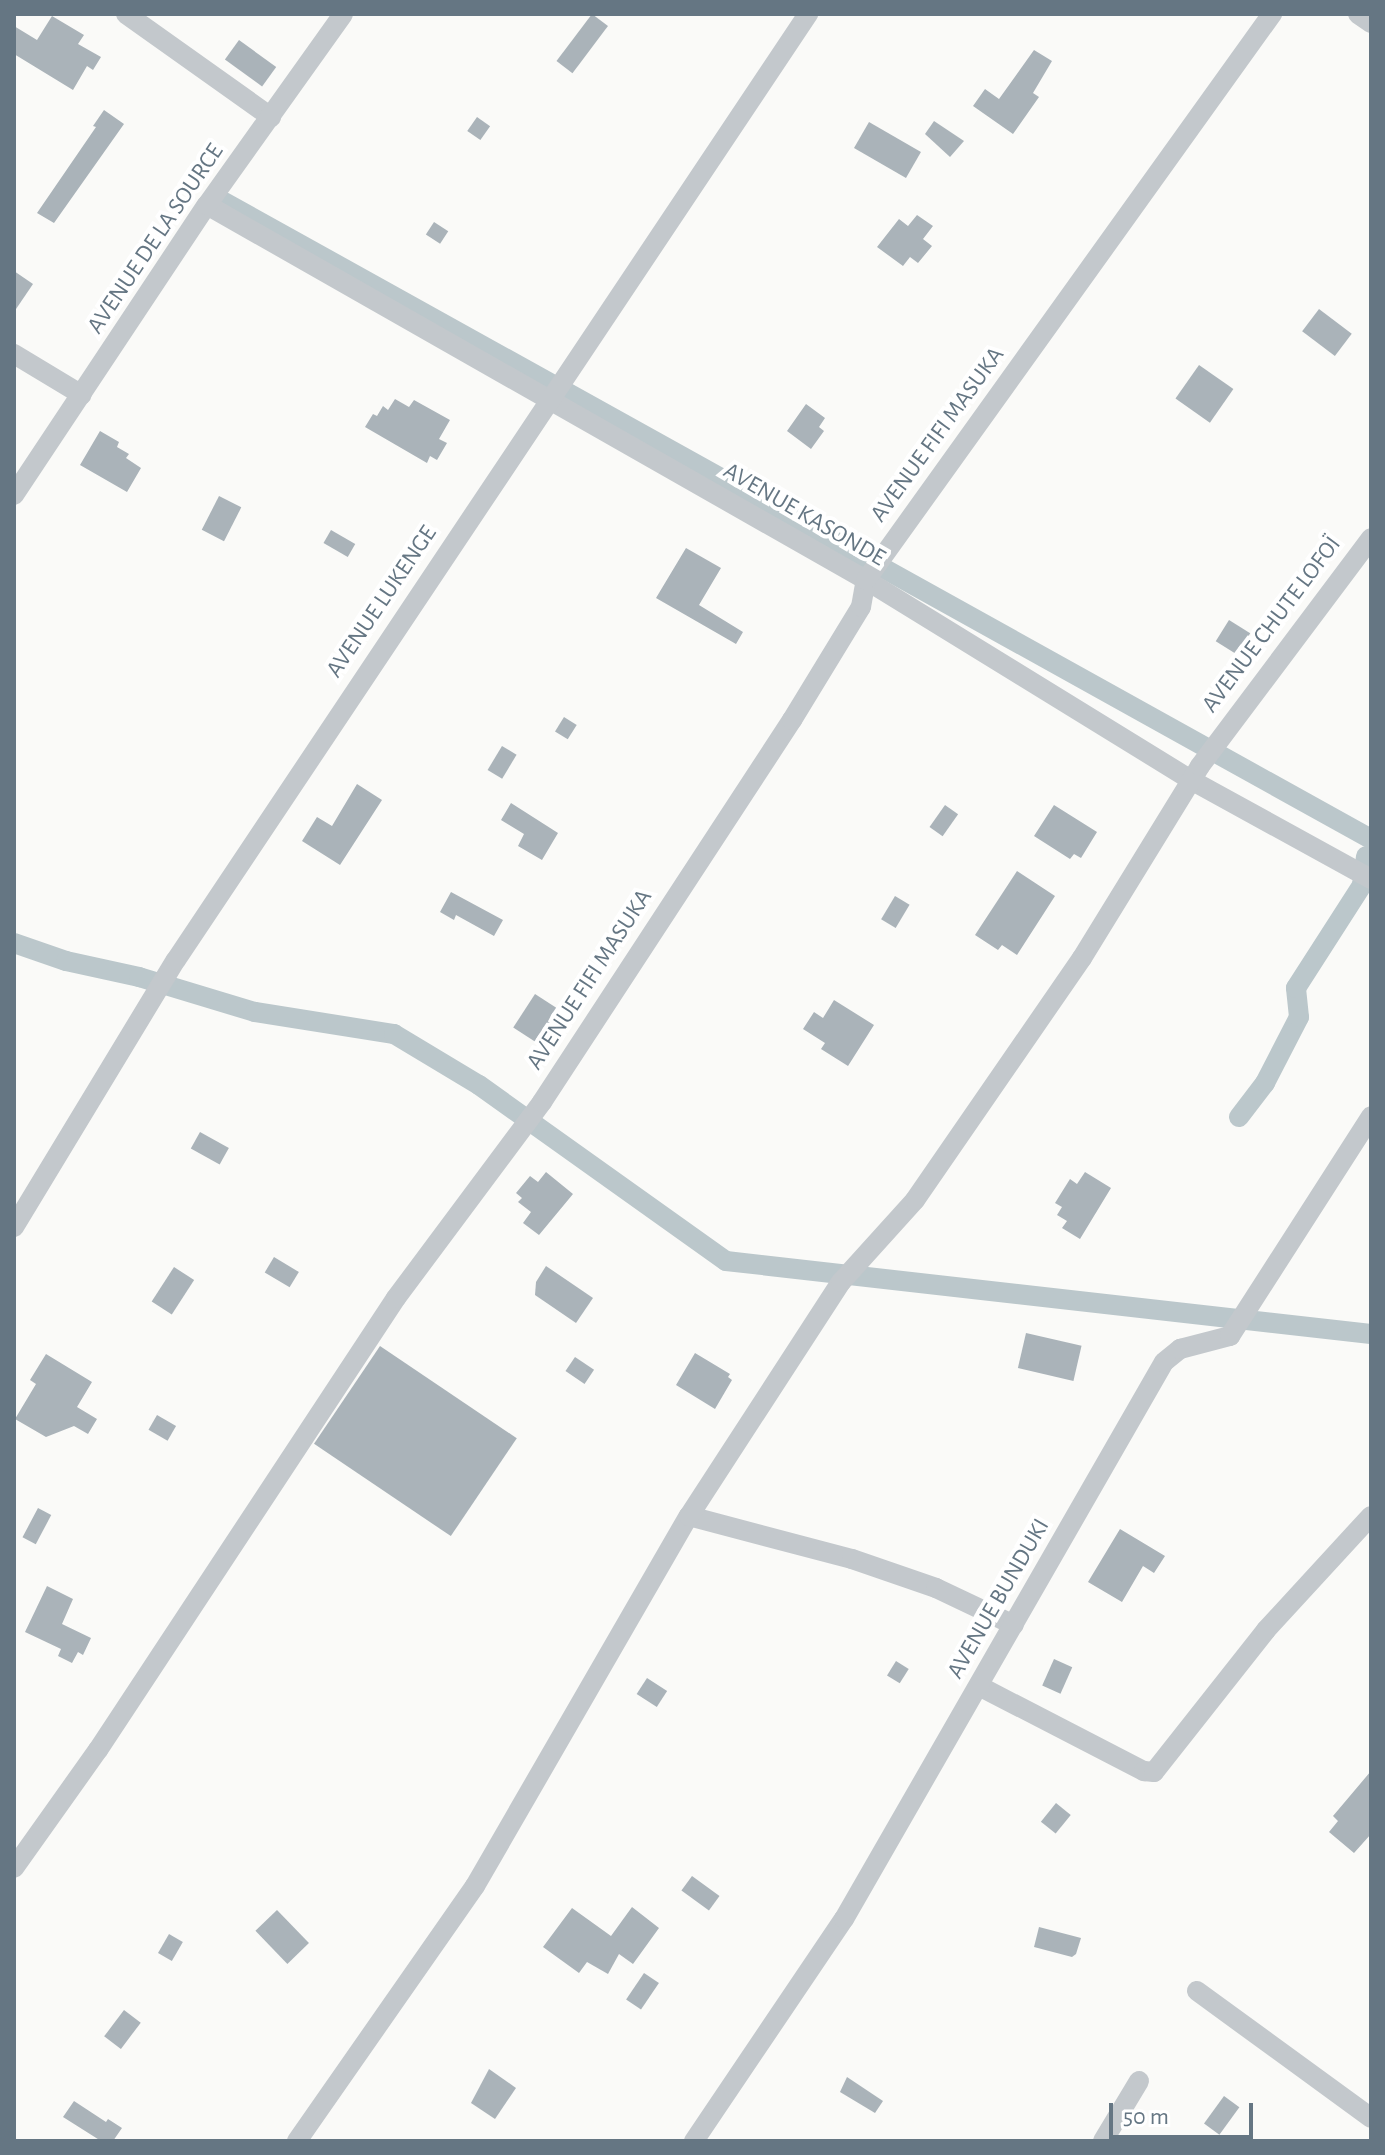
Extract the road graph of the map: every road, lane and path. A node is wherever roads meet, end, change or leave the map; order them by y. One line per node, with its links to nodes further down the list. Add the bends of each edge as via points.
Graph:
1 (126, 14): 7 (street)
2 (343, 14): 7 (street, AVENUE DE LA SOURCE)
3 (808, 14): 11 (street, AVENUE LUKENGE)
4 (1272, 14): 14 (street, AVENUE FIFI MASUKA)
5 (1358, 14): 6 (street)
6 (1371, 23)
7 (271, 117): 8 (street, AVENUE DE LA SOURCE)
8 (207, 205): 10 (street, AVENUE DE LA SOURCE); 11 (street, AVENUE KASONDE)
9 (14, 354): 10 (street)
10 (82, 395): 12 (street, AVENUE DE LA SOURCE)
11 (547, 400): 14 (street, AVENUE KASONDE); 18 (street, AVENUE LUKENGE, via 176,960)
12 (14, 495)
13 (1371, 538): 15 (street, AVENUE CHUTE LOFOÏ)
14 (866, 580): 15 (street, AVENUE KASONDE); 23 (street, AVENUE FIFI MASUKA, via 861,607 822,671 542,1102 396,1298 98,1750)
15 (1196, 773): 16 (street, AVENUE KASONDE); 19 (street, AVENUE CHUTE LOFOÏ, via 1064,983 915,1200 841,1282)
16 (1371, 879)
17 (1371, 1116): 21 (street, AVENUE BUNDUKI, via 1230,1336 1180,1349 1164,1362)
18 (14, 1227)
19 (689, 1516): 21 (street, via 852,1559 936,1588); 27 (street, AVENUE CHUTE LOFOÏ, via 475,1886)
20 (1371, 1516): 22 (street, via 1266,1630 1154,1772)
21 (1014, 1625): 22 (street, AVENUE BUNDUKI)
22 (979, 1686): 28 (street, AVENUE BUNDUKI, via 844,1919)
23 (14, 1868)
24 (1197, 1991): 26 (street)
25 (1139, 2081): 29 (street)
26 (1371, 2118)
27 (297, 2141)
28 (694, 2141)
29 (1103, 2141)

